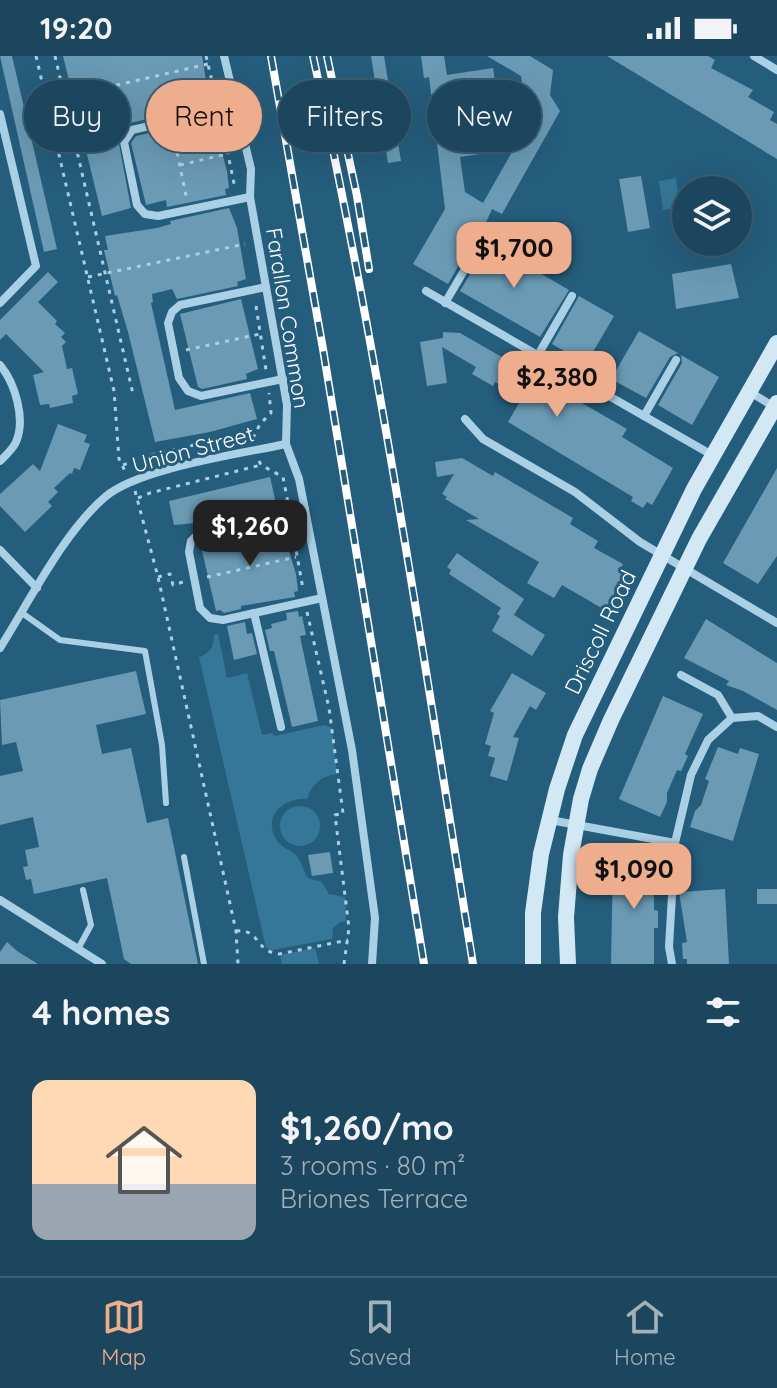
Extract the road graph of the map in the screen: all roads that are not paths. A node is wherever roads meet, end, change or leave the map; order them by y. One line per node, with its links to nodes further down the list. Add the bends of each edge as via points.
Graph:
1 (224, 56): 4 (street, Farallon Common)
2 (754, 56): 3 (street)
3 (777, 70)
4 (230, 80)
5 (0, 114): 13 (street, via 36,266)
6 (146, 127): 8 (street, via 132,130 124,142 137,205 145,214 158,216)
7 (247, 152): 8 (street, Farallon Common)
8 (250, 197): 10 (street, Farallon Common)
9 (479, 245): 14 (street)
10 (266, 287): 19 (street, Farallon Common); 19 (street, via 180,305 168,323 179,378 188,391 201,396)
11 (426, 291): 14 (street)
12 (572, 296): 16 (street)
13 (0, 303)
14 (445, 303): 16 (street)
15 (777, 343): 20 (street, Driscoll Road)
16 (538, 355): 22 (street)
17 (676, 360): 22 (street)
18 (0, 365): 26 (street, via 11,378 21,427 15,445)
19 (283, 379): 24 (street, Farallon Common)
20 (749, 392): 21 (street); 25 (street, Driscoll Road)
21 (776, 406): 30 (street)
22 (644, 416): 25 (street)
23 (465, 419): 29 (street, via 483,439 575,492)
24 (286, 444): 27 (street, Farallon Common); 31 (street, Union Street, via 163,471 106,496 75,530)
25 (712, 455): 29 (street, Driscoll Road)
26 (0, 461)
27 (305, 509): 32 (street, Farallon Common); 34 (street, via 199,533 191,541 200,608 210,618 223,620)
28 (0, 550): 31 (street)
29 (662, 556): 30 (street); 42 (street, Driscoll Road, via 575,735)
30 (684, 569): 35 (street); 43 (street, via 600,743)
31 (37, 588): 33 (street, Union Street)
32 (322, 598): 34 (street); 51 (street, Farallon Common, via 361,811 375,918)
33 (22, 613): 36 (street, Union Street); 41 (lane, via 60,640 145,651)
34 (254, 613): 39 (street)
35 (777, 623)
36 (0, 648)
37 (681, 675): 38 (street, via 718,695)
38 (732, 718): 40 (street, via 758,716); 44 (street, via 708,740 691,775)
39 (281, 727)
40 (777, 727)
41 (166, 803)
42 (549, 820): 43 (street); 52 (street, Driscoll Road, via 534,902)
43 (576, 824): 44 (street); 53 (street, via 566,917)
44 (675, 843): 54 (street)
45 (184, 857): 50 (lane)
46 (83, 890): 48 (lane, via 91,925)
47 (0, 900): 48 (street)
48 (78, 949): 49 (street)
49 (102, 964)
50 (204, 964)
51 (372, 964)
52 (533, 964)
53 (568, 964)
54 (672, 964)

